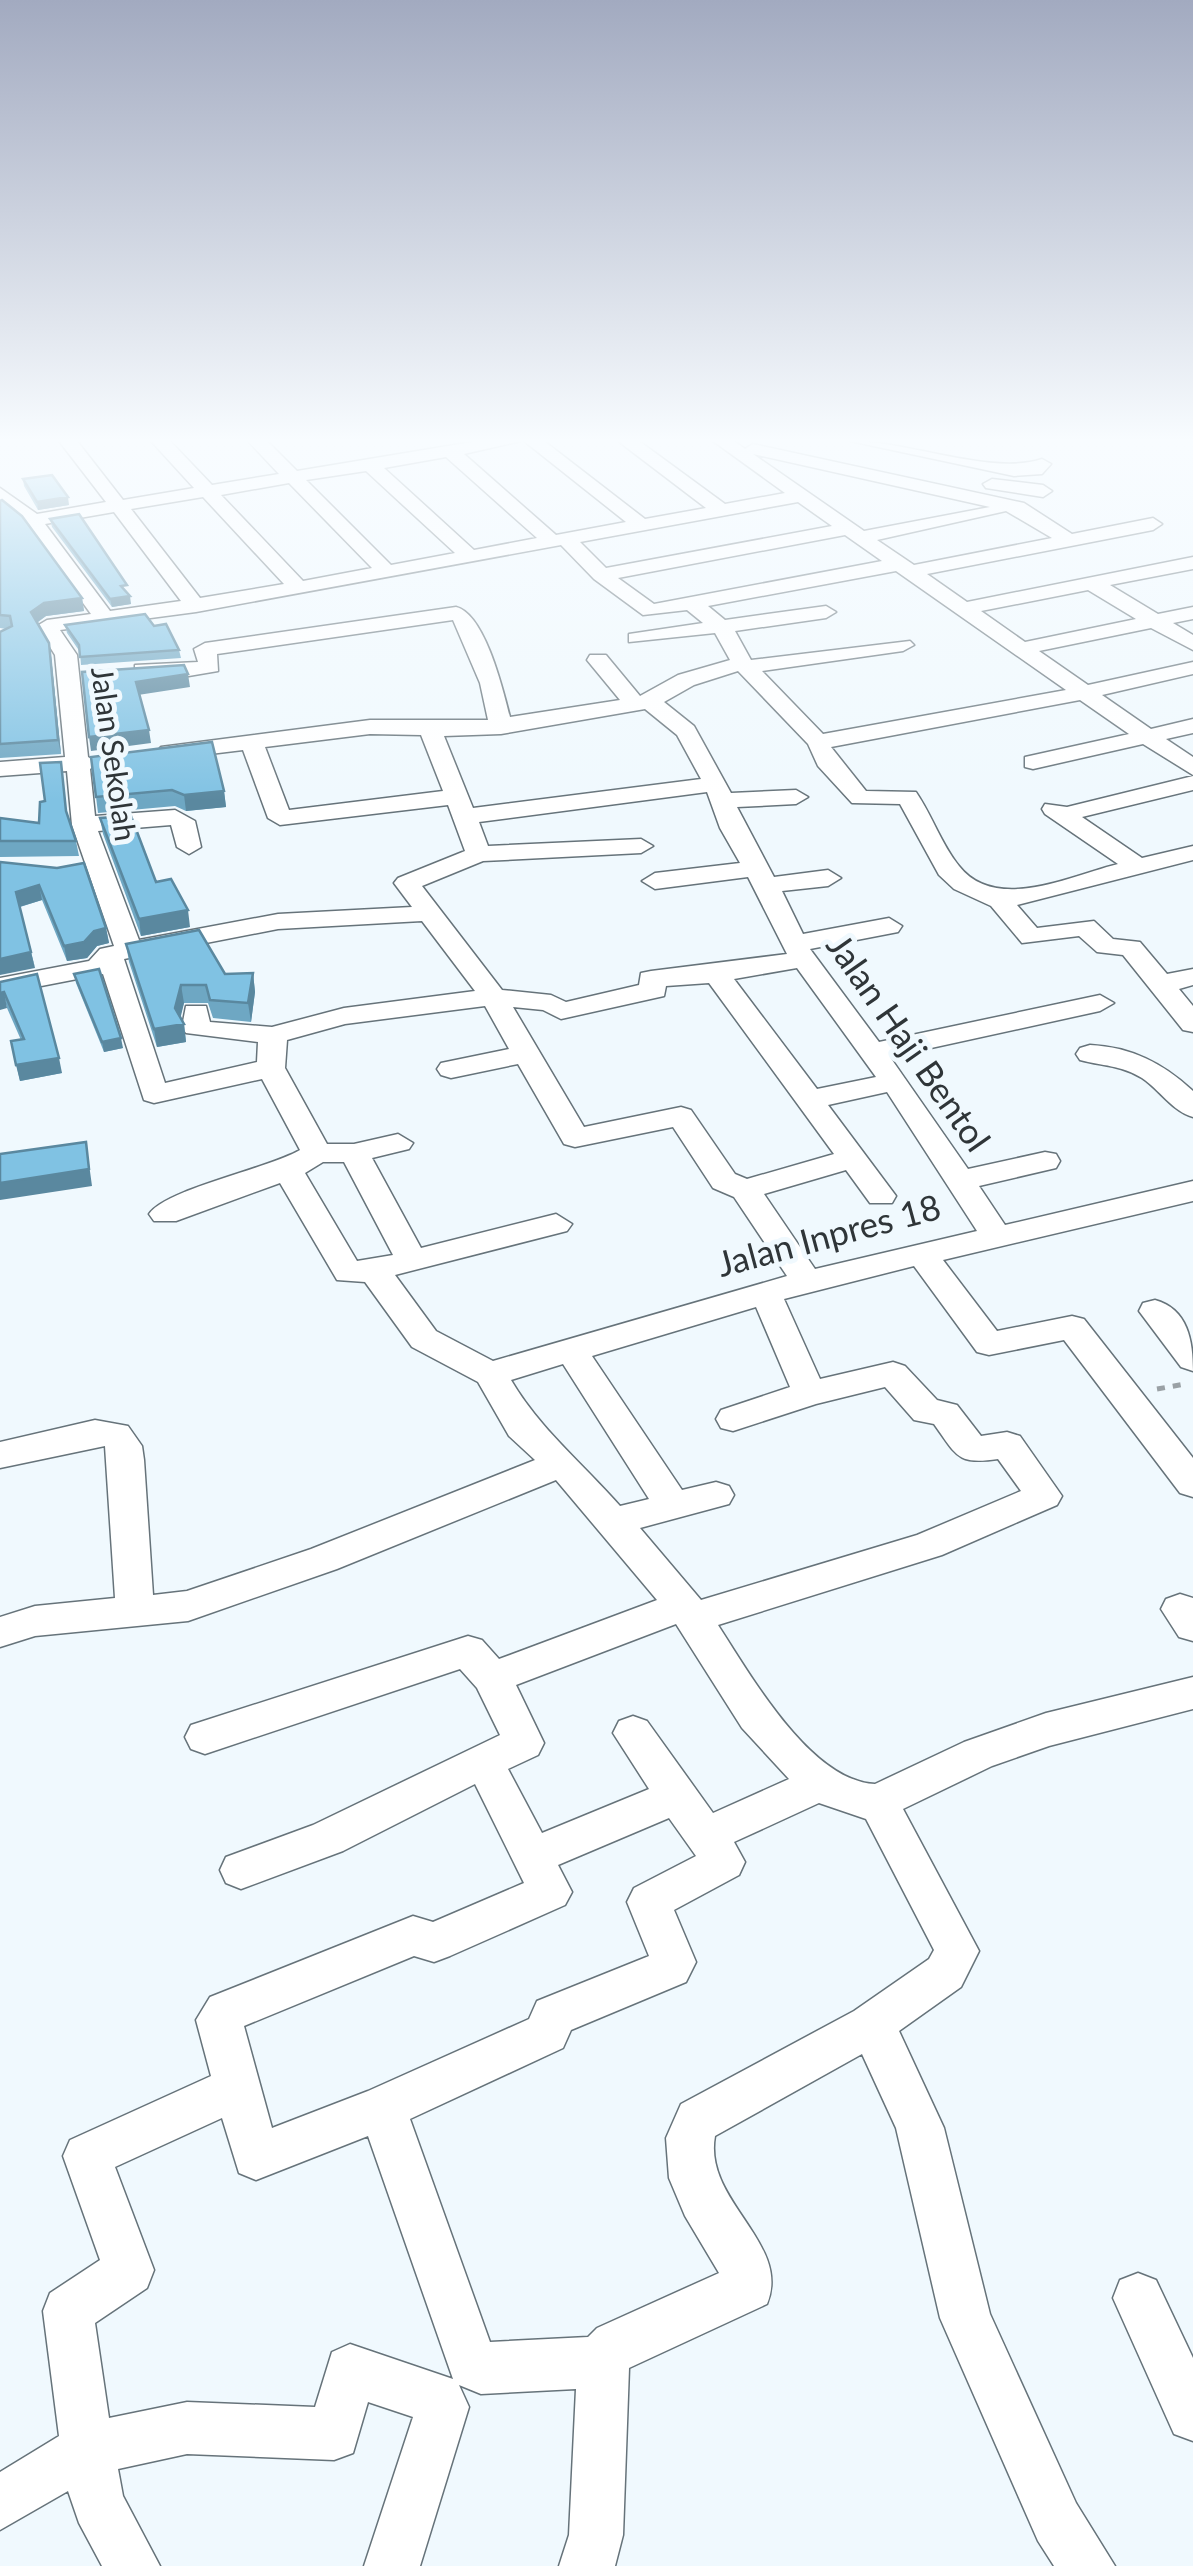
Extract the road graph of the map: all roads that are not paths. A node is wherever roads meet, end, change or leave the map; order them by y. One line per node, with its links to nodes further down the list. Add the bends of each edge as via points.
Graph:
1 (63, 561): 25 (street)
2 (161, 561): 20 (street)
3 (279, 561): 16 (street)
4 (376, 561): 13 (street)
5 (443, 561): 11 (street)
6 (584, 561): 14 (street)
7 (687, 561): 14 (street)
8 (894, 561): 12 (street)
9 (946, 561): 12 (street)
10 (1186, 564): 15 (street)
11 (415, 566): 13 (street); 17 (street)
12 (905, 568): 19 (street); 22 (street)
13 (386, 571): 16 (street)
14 (601, 575): 19 (street, via 645,610)
15 (1094, 584): 22 (street); 26 (street)
16 (306, 586): 18 (street); 21 (street)
17 (439, 587)
18 (236, 599): 20 (street); 27 (street)
19 (690, 603): 28 (street)
20 (196, 606): 25 (street)
21 (332, 608)
22 (961, 609): 32 (street)
23 (826, 612): 28 (street)
24 (1193, 613): 26 (street)
25 (103, 616): 46 (street, Jalan Sekolah, via 47,626 77,676)
26 (1157, 621): 30 (street); 32 (street)
27 (253, 624)
28 (722, 627): 29 (street); 34 (street)
29 (636, 638)
30 (1193, 644)
31 (903, 645): 34 (street)
32 (1020, 648): 37 (street)
33 (598, 660): 38 (street, Jalan Haji Bentol)
34 (745, 665): 38 (street, via 686,680); 44 (street)
35 (1193, 668): 37 (street)
36 (114, 670): 40 (street, via 171,673 210,666 205,649 450,614 463,617)
37 (1083, 690): 42 (street); 44 (street)
38 (642, 703): 40 (street); 50 (street, Jalan Haji Bentol, via 686,731)
39 (1193, 726): 42 (street)
40 (501, 727): 41 (street)
41 (430, 728): 43 (street, via 386,726); 52 (street)
42 (1149, 736): 45 (street); 47 (street)
43 (251, 742): 46 (street); 52 (street, via 280,818)
44 (818, 742): 62 (street, via 860,798 908,797 948,870)
45 (1033, 762)
46 (79, 764): 48 (street); 53 (street, Jalan Sekolah)
47 (1193, 768)
48 (0, 769)
49 (1193, 783): 59 (street, via 1055,809)
50 (719, 793): 51 (street); 52 (street); 58 (street, Jalan Haji Bentol)
51 (796, 796)
52 (459, 807): 57 (street)
53 (84, 825): 54 (street, via 175,817 183,821); 66 (street, Jalan Sekolah, via 87,867)
54 (190, 846)
55 (640, 846): 57 (street)
56 (1193, 853): 59 (street)
57 (478, 854): 63 (street, via 407,881)
58 (754, 868): 60 (street); 61 (street); 65 (street, Jalan Haji Bentol)
59 (1140, 868): 62 (street)
60 (660, 871)
61 (828, 878)
62 (1000, 901): 70 (street, via 1031,937 1086,927 1106,946 1131,948)
63 (427, 912): 66 (street, via 388,920 302,919); 71 (street)
64 (888, 926): 65 (street)
65 (798, 951): 67 (street); 76 (street, Jalan Haji Bentol)
66 (119, 952): 69 (street, via 98,967); 79 (street, Jalan Sekolah, via 152,1093)
67 (716, 974): 71 (street, via 651,980 654,990 561,1011 551,1003); 82 (street)
68 (1193, 978): 70 (street)
69 (0, 986)
70 (1166, 988): 74 (street)
71 (493, 997): 75 (street, via 344,1016); 77 (street)
72 (1100, 1003): 76 (street)
73 (196, 1012): 75 (street, via 202,1030)
74 (1193, 1024)
75 (273, 1035): 79 (street)
76 (872, 1052): 81 (street, Jalan Haji Bentol)
77 (525, 1054): 80 (street); 91 (street, via 576,1139 679,1115 724,1181)
78 (1090, 1054): 83 (street, via 1134,1061)
79 (271, 1068): 86 (street)
80 (451, 1068)
81 (895, 1082): 82 (street); 90 (street, Jalan Haji Bentol)
82 (808, 1100): 87 (street)
83 (1193, 1108)
84 (398, 1143): 85 (street)
85 (354, 1153): 86 (street); 98 (street)
86 (317, 1154): 89 (street)
87 (851, 1159): 91 (street); 93 (street)
88 (1045, 1161): 90 (street)
89 (288, 1170): 94 (street); 99 (street, via 348,1273)
90 (959, 1181): 96 (street, Jalan Haji Bentol)
91 (745, 1190): 100 (street)
92 (1193, 1191): 96 (street, Jalan Inpres 18)
93 (881, 1196)
94 (165, 1214)
95 (556, 1224): 98 (street)
96 (995, 1234): 97 (street, Jalan Inpres 18)
97 (920, 1252): 100 (street, Jalan Inpres 18); 108 (street, via 989,1344 1072,1328)
98 (411, 1259): 99 (street)
99 (374, 1270): 105 (street, via 424,1339)
100 (806, 1281): 101 (street, Jalan Inpres 18)
101 (765, 1293): 103 (street, Jalan Inpres 18); 106 (street)
102 (1155, 1311): 104 (street)
103 (570, 1348): 105 (street, Jalan Inpres 18); 113 (street)
104 (1193, 1359)
105 (490, 1374): 110 (street, via 521,1427)
106 (810, 1393): 107 (street); 116 (street, via 894,1374 926,1411 945,1414 972,1450 1007,1446 1044,1496 929,1546)
107 (733, 1419)
108 (1178, 1440): 111 (street)
109 (0, 1454): 115 (street, via 95,1432 116,1434 126,1460)
110 (562, 1464): 114 (street); 115 (street, via 324,1560 188,1606)
111 (1193, 1484)
112 (716, 1495): 113 (street)
113 (673, 1506): 114 (street)
114 (612, 1522): 116 (street)
115 (135, 1610): 117 (street, via 35,1620)
116 (688, 1612): 118 (street); 123 (street, via 756,1716)
117 (0, 1632)
118 (492, 1678): 121 (street, via 465,1652); 122 (street, via 524,1743)
119 (1193, 1693): 125 (street, via 1029,1736)
120 (634, 1733): 124 (street)
121 (205, 1737)
122 (484, 1762): 127 (street); 128 (street, via 328,1838)
123 (818, 1784): 125 (street); 126 (street)
124 (676, 1796): 126 (street); 127 (street)
125 (878, 1802): 129 (street, via 957,1951 945,1973)
126 (704, 1836): 131 (street, via 724,1866 649,1902 673,1956 670,1968 552,2016 543,2036)
127 (533, 1856): 130 (street, via 550,1888 544,1896 434,1942 413,1936 226,2012 219,2024)
128 (241, 1870)
129 (866, 2028): 133 (street, via 698,2120 685,2149 686,2168 750,2275 749,2286 616,2346); 140 (street, via 894,2064 920,2128 965,2318 1057,2522)
130 (238, 2087): 131 (street, via 256,2157); 135 (street, via 87,2156 129,2270 68,2312)
131 (382, 2108): 133 (street, via 472,2364)
132 (1138, 2298): 134 (street)
133 (602, 2362): 139 (street, via 596,2535)
134 (1193, 2415)
135 (87, 2449): 136 (street); 137 (street, via 98,2504); 138 (street, via 187,2428 334,2434 350,2370 439,2400 443,2410)
136 (0, 2503)
137 (132, 2566)
138 (392, 2566)
139 (587, 2566)
140 (1087, 2566)

